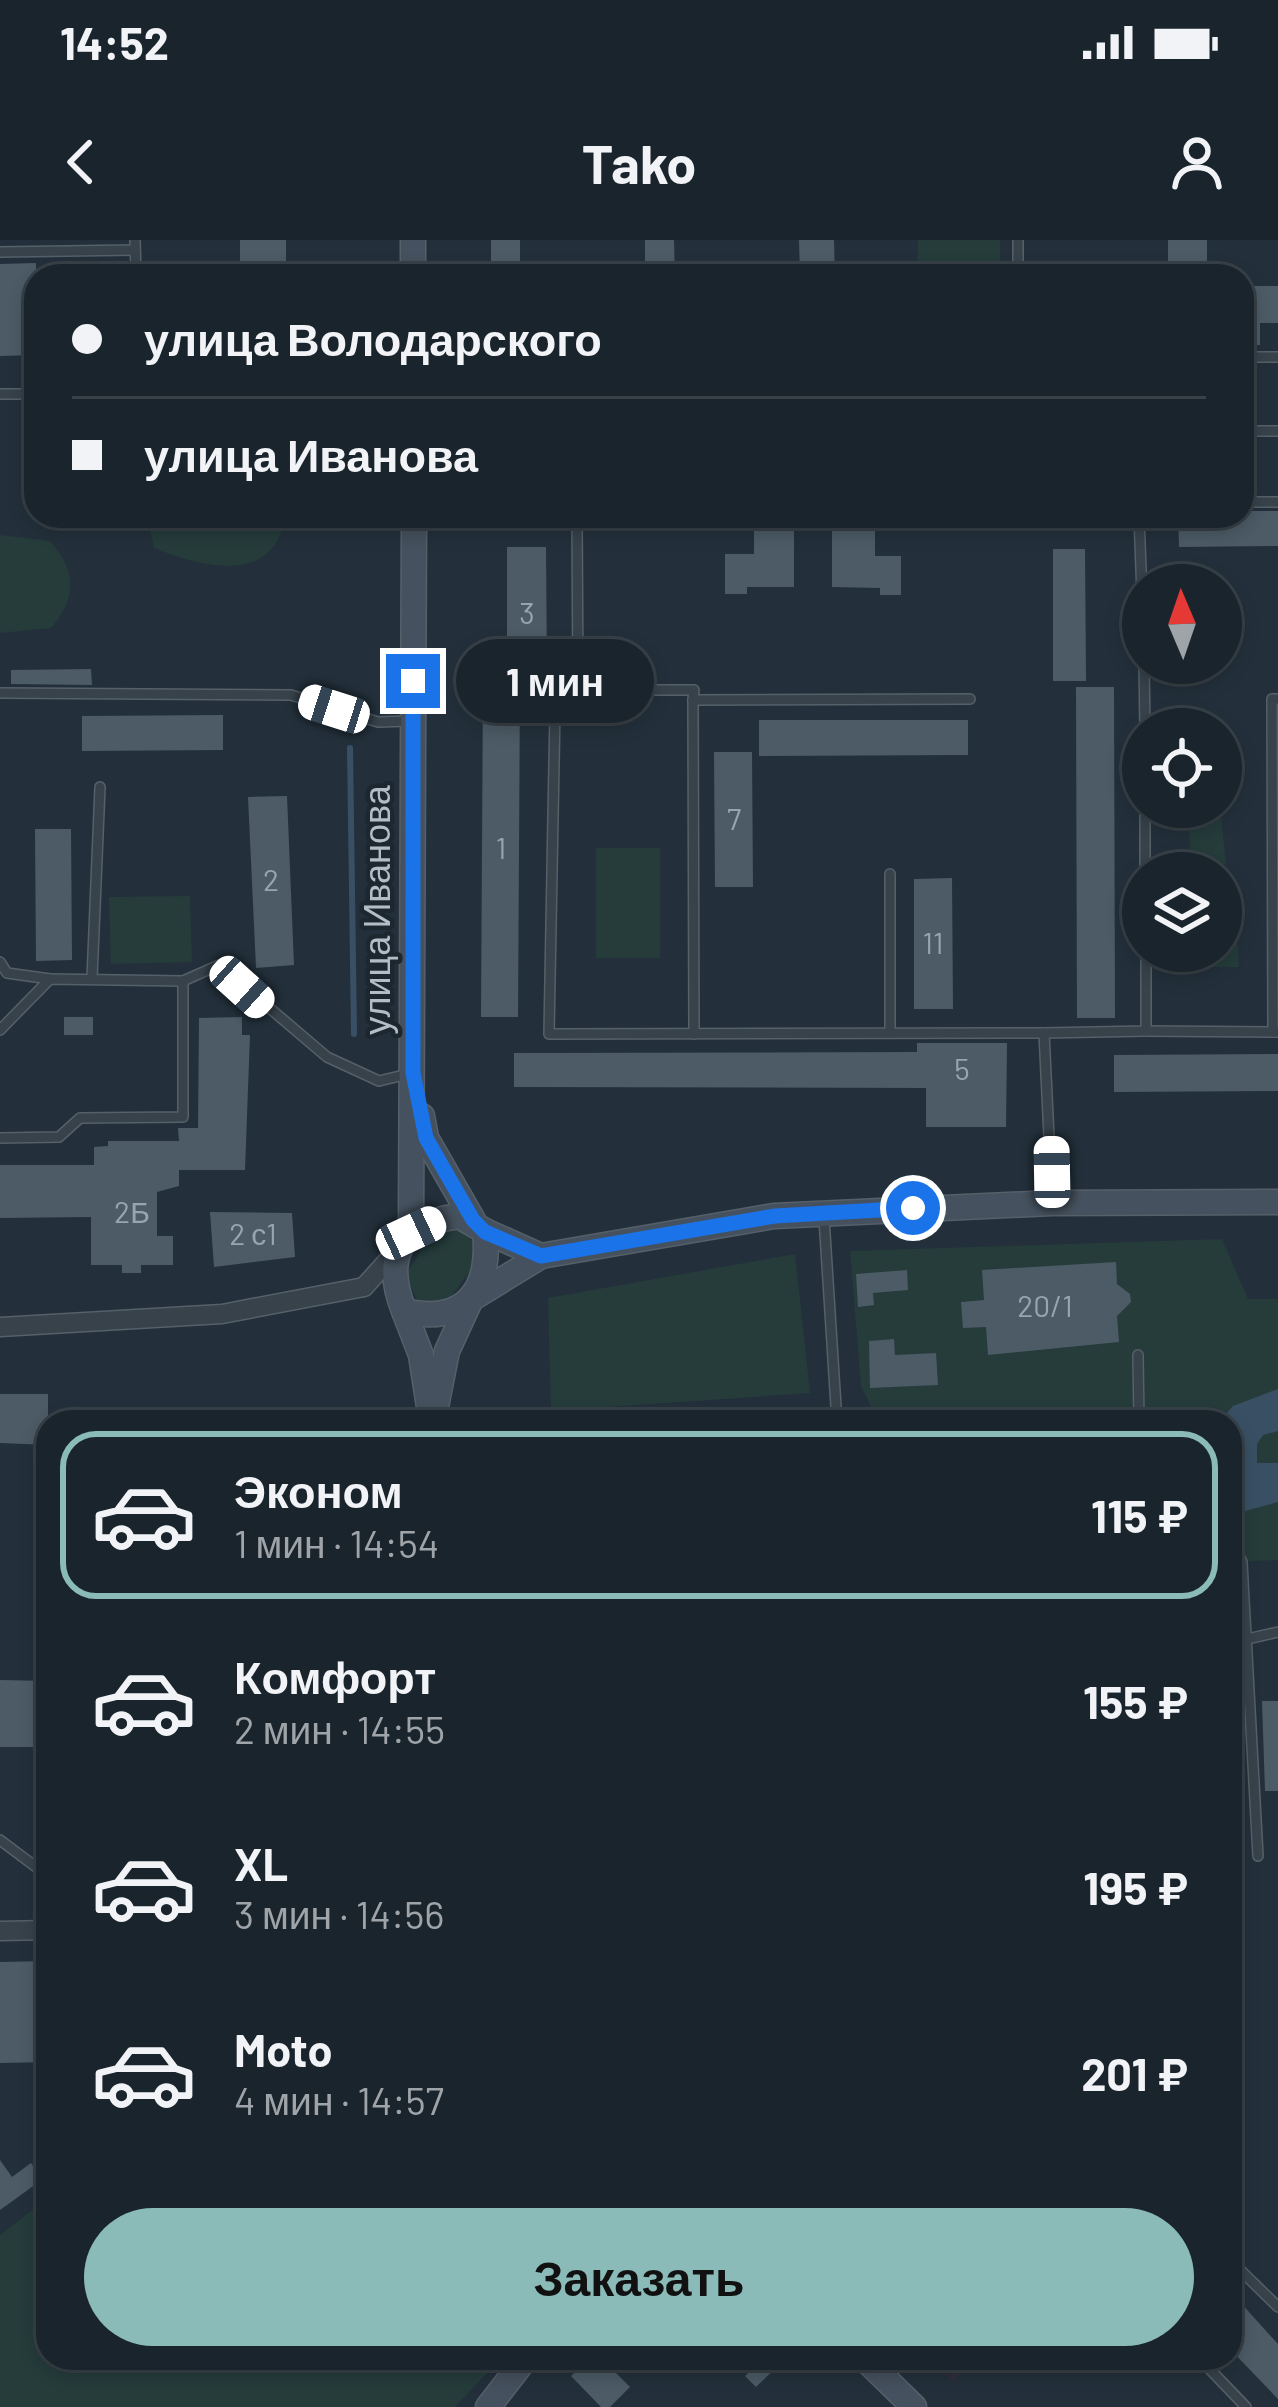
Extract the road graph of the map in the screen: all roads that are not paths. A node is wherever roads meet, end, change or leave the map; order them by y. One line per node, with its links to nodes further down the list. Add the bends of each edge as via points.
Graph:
1 (135, 245): 2 (lane)
2 (0, 252)
3 (414, 528): 12 (street, улица Иванова)
4 (577, 528): 7 (lane)
5 (1139, 528): 6 (lane)
6 (1141, 564)
7 (578, 689): 11 (lane, via 694,690); 24 (lane, via 555,710 549,1034)
8 (0, 693): 12 (lane, via 291,694 378,722)
9 (970, 699): 11 (lane)
10 (1278, 699): 22 (lane)
11 (693, 700): 24 (lane)
12 (413, 721): 26 (street, улица Иванова)
13 (100, 787): 17 (lane)
14 (890, 874): 25 (lane)
15 (0, 962): 18 (lane, via 7,973)
16 (1146, 972): 21 (lane)
17 (92, 978): 18 (lane); 19 (lane)
18 (50, 979): 20 (lane)
19 (183, 981): 26 (lane, via 218,965 327,1057 379,1081); 27 (lane, via 183,1117 80,1118 59,1137)
20 (0, 1030)
21 (1146, 1031): 22 (lane); 23 (lane)
22 (1276, 1031)
23 (1043, 1033): 25 (lane); 29 (lane)
24 (694, 1034): 25 (lane)
25 (890, 1034)
26 (413, 1073): 31 (street, via 426,1138); 32 (street, улица Иванова)
27 (0, 1138)
28 (1278, 1202): 29 (street)
29 (1052, 1203): 30 (street)
30 (824, 1213): 33 (street); 41 (lane)
31 (479, 1226): 32 (street, via 442,1218); 33 (street); 35 (street, via 488,1255)
32 (405, 1240): 34 (street); 36 (street, via 392,1283)
33 (541, 1256): 35 (street)
34 (364, 1287): 36 (street); 37 (street, via 223,1314)
35 (471, 1299): 36 (street, via 430,1317); 40 (street, via 446,1351)
36 (404, 1311): 39 (street)
37 (0, 1327)
38 (1138, 1355): 42 (lane)
39 (430, 1410)
40 (434, 1410)
41 (836, 1410)
42 (1139, 1410)
43 (1242, 1562): 46 (lane)
44 (1278, 1632): 46 (lane)
45 (1242, 1643): 46 (lane)
46 (1246, 1643): 48 (lane)
47 (0, 1840): 49 (lane)
48 (1258, 1856)
49 (36, 1867)
50 (36, 1930): 51 (street)
51 (0, 1931)
52 (1242, 2272): 53 (lane)
53 (1278, 2307)
54 (517, 2370): 57 (street)
55 (876, 2370): 58 (street)
56 (1211, 2370): 59 (lane)
57 (488, 2407)
58 (914, 2407)
59 (1246, 2407)

